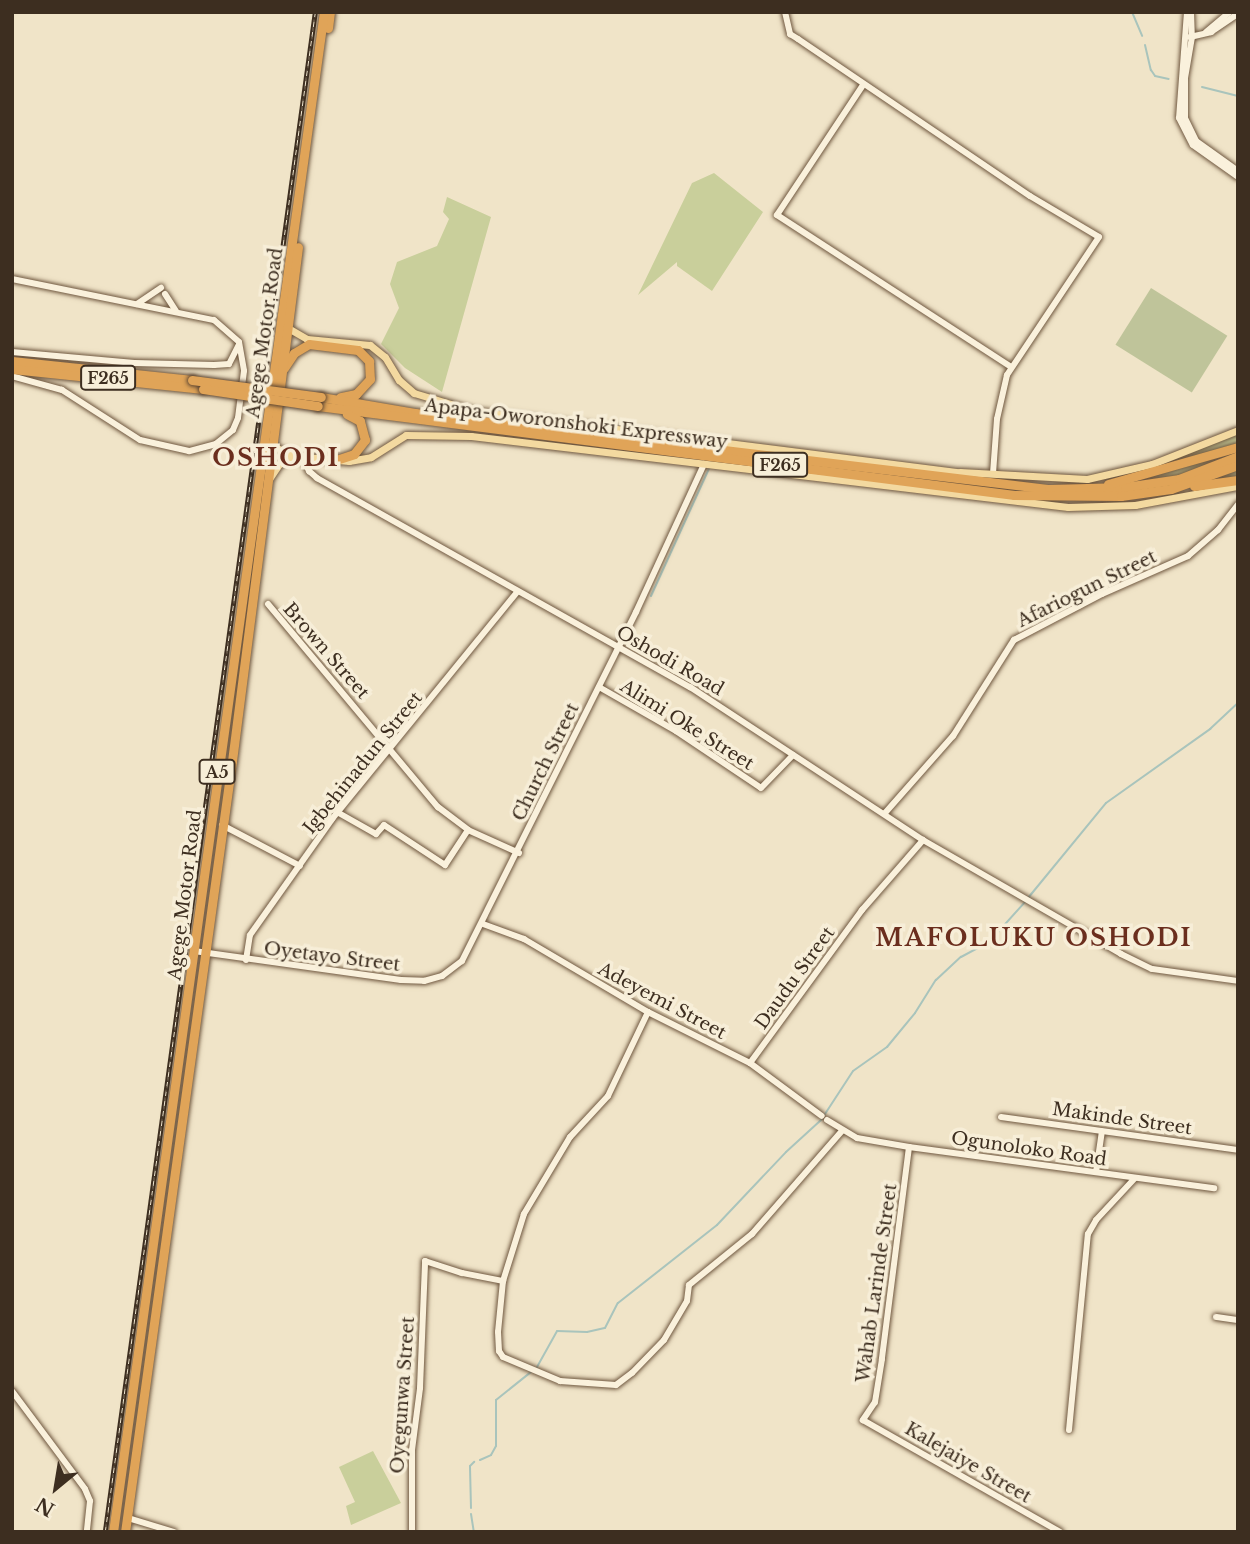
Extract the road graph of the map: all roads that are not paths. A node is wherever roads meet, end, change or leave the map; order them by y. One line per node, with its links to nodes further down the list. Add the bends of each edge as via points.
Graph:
1 (324, 12): 12 (highway, Agege Motor Road / A5)
2 (330, 12): 12 (highway, Agege Motor Road / A5)
3 (785, 12): 9 (street, via 790,34)
4 (1189, 12): 8 (street)
5 (1230, 12): 7 (street)
6 (1238, 14): 7 (street)
7 (1206, 32): 8 (street)
8 (1189, 38): 10 (street, via 1185,118 1196,141); 11 (street, via 1178,107 1182,127 1203,155)
9 (863, 85): 21 (street, via 777,215); 21 (street, via 1098,237)
10 (1238, 171)
11 (1238, 177)
12 (295, 248): 16 (highway, Agege Motor Road / A5); 57 (highway, Agege Motor Road / A5)
13 (12, 279): 14 (street)
14 (137, 304): 15 (street); 15 (street, via 163,291)
15 (176, 311): 17 (street, via 214,320)
16 (288, 328): 23 (highway, Agege Motor Road / A5); 34 (main road, Apapa-Oworonshoki Expressway, via 307,339 370,345 414,393 474,411)
17 (239, 342): 20 (street); 25 (street)
18 (12, 352): 20 (street, via 135,363)
19 (12, 361): 26 (highway, Apapa-Oworonshoki Expressway / F265, bridge, via 192,380)
20 (229, 364): 25 (street, via 240,368)
21 (1011, 367): 36 (street, via 997,419)
22 (12, 369): 26 (highway, Apapa-Oworonshoki Expressway / F265, bridge)
23 (283, 370): 26 (highway, via 294,353 309,344 351,348 365,355 370,379 359,392); 28 (highway, Agege Motor Road / A5)
24 (12, 376): 25 (street, via 62,390 140,440 189,451 216,444 233,430)
25 (243, 380)
26 (319, 402): 32 (highway, via 362,423 365,440 360,451); 34 (highway, Apapa-Oworonshoki Expressway / F265); 41 (highway, Apapa-Oworonshoki Expressway / F265, via 1014,495 1078,498)
27 (1238, 429): 36 (main road, Apapa-Oworonshoki Expressway, via 1153,464 1087,480)
28 (272, 446): 30 (main road, Apapa-Oworonshoki Expressway); 38 (highway, Agege Motor Road / A5)
29 (1238, 447): 40 (highway, via 1114,483)
30 (298, 456): 32 (main road, Apapa-Oworonshoki Expressway); 38 (main road, via 279,464); 43 (street, Oshodi Road, via 317,478)
31 (1238, 456): 40 (highway, Apapa-Oworonshoki Expressway / F265, via 1179,479 1125,487)
32 (336, 460): 33 (main road, Apapa-Oworonshoki Expressway, via 371,457 406,435 465,435)
33 (704, 464): 39 (main road, Apapa-Oworonshoki Expressway, via 1068,507 1135,505); 45 (street, Church Street)
34 (862, 465): 36 (main road, Apapa-Oworonshoki Expressway); 40 (highway, Apapa-Oworonshoki Expressway / F265)
35 (1238, 465): 41 (highway, Apapa-Oworonshoki Expressway / F265)
36 (993, 473)
37 (1238, 480): 41 (highway)
38 (266, 485): 51 (highway, Agege Motor Road / A5)
39 (1238, 486)
40 (1049, 489)
41 (1171, 489)
42 (1238, 504): 50 (street, Afariogun Street, via 1218,530 1188,556 1014,640 953,736)
43 (517, 592): 45 (street, Oshodi Road); 47 (street, Igbehinadun Street)
44 (268, 604): 47 (street, Brown Street)
45 (618, 647): 46 (street, Church Street); 48 (street, Oshodi Road, via 690,687)
46 (599, 687): 48 (street, Alimi Oke Street, via 761,788); 54 (street, Church Street)
47 (390, 750): 49 (street, Igbehinadun Street); 52 (street, Brown Street, via 438,807)
48 (793, 755): 50 (street, Oshodi Road)
49 (337, 812): 52 (street, via 376,834 384,825 445,865); 55 (street, Igbehinadun Street)
50 (885, 813): 53 (street, Oshodi Road)
51 (222, 825): 55 (street); 58 (highway, Agege Motor Road / A5)
52 (468, 830): 54 (street, Brown Street)
53 (923, 840): 60 (street, Oshodi Road, via 1146,968); 62 (street, Daudu Street, via 862,910)
54 (519, 853): 56 (street, Church Street)
55 (300, 866): 59 (street, Igbehinadun Street, via 250,935)
56 (483, 924): 59 (street, Oyetayo Street, via 462,961 442,976 424,981); 61 (street, Adeyemi Street, via 524,939)
57 (194, 951): 58 (street, Oyetayo Street); 79 (highway, Agege Motor Road / A5)
58 (205, 953): 59 (street, Oyetayo Street); 77 (highway, Agege Motor Road / A5)
59 (246, 960)
60 (1238, 982)
61 (648, 1012): 62 (street, Adeyemi Street); 71 (street, via 608,1096 570,1137 524,1214)
62 (750, 1063): 64 (street, Adeyemi Street)
63 (1001, 1117): 65 (street, Makinde Street)
64 (842, 1130): 66 (street, Ogunoloko Road, via 857,1138); 71 (street, via 752,1234 689,1284 687,1301 664,1340 616,1385 578,1384 543,1375 499,1354)
65 (1102, 1131): 67 (street, Makinde Street); 68 (street)
66 (909, 1147): 68 (street, Ogunoloko Road); 75 (street, Wahab Larinde Street, via 882,1359 874,1402)
67 (1238, 1150)
68 (1096, 1172): 69 (street, Ogunoloko Road)
69 (1135, 1178): 70 (street, Ogunoloko Road); 76 (street, via 1088,1234)
70 (1214, 1188)
71 (503, 1281): 82 (street, Oyegunwa Street, via 425,1261 420,1388 412,1450)
72 (1216, 1317): 73 (street)
73 (1238, 1320)
74 (12, 1391): 78 (street, via 85,1489 90,1501)
75 (863, 1420): 83 (street, Kalejaiye Street)
76 (1069, 1430)
77 (128, 1518): 80 (highway, Agege Motor Road / A5); 81 (street)
78 (87, 1532)
79 (113, 1532)
80 (125, 1532)
81 (174, 1532)
82 (412, 1532)
83 (1060, 1532)

